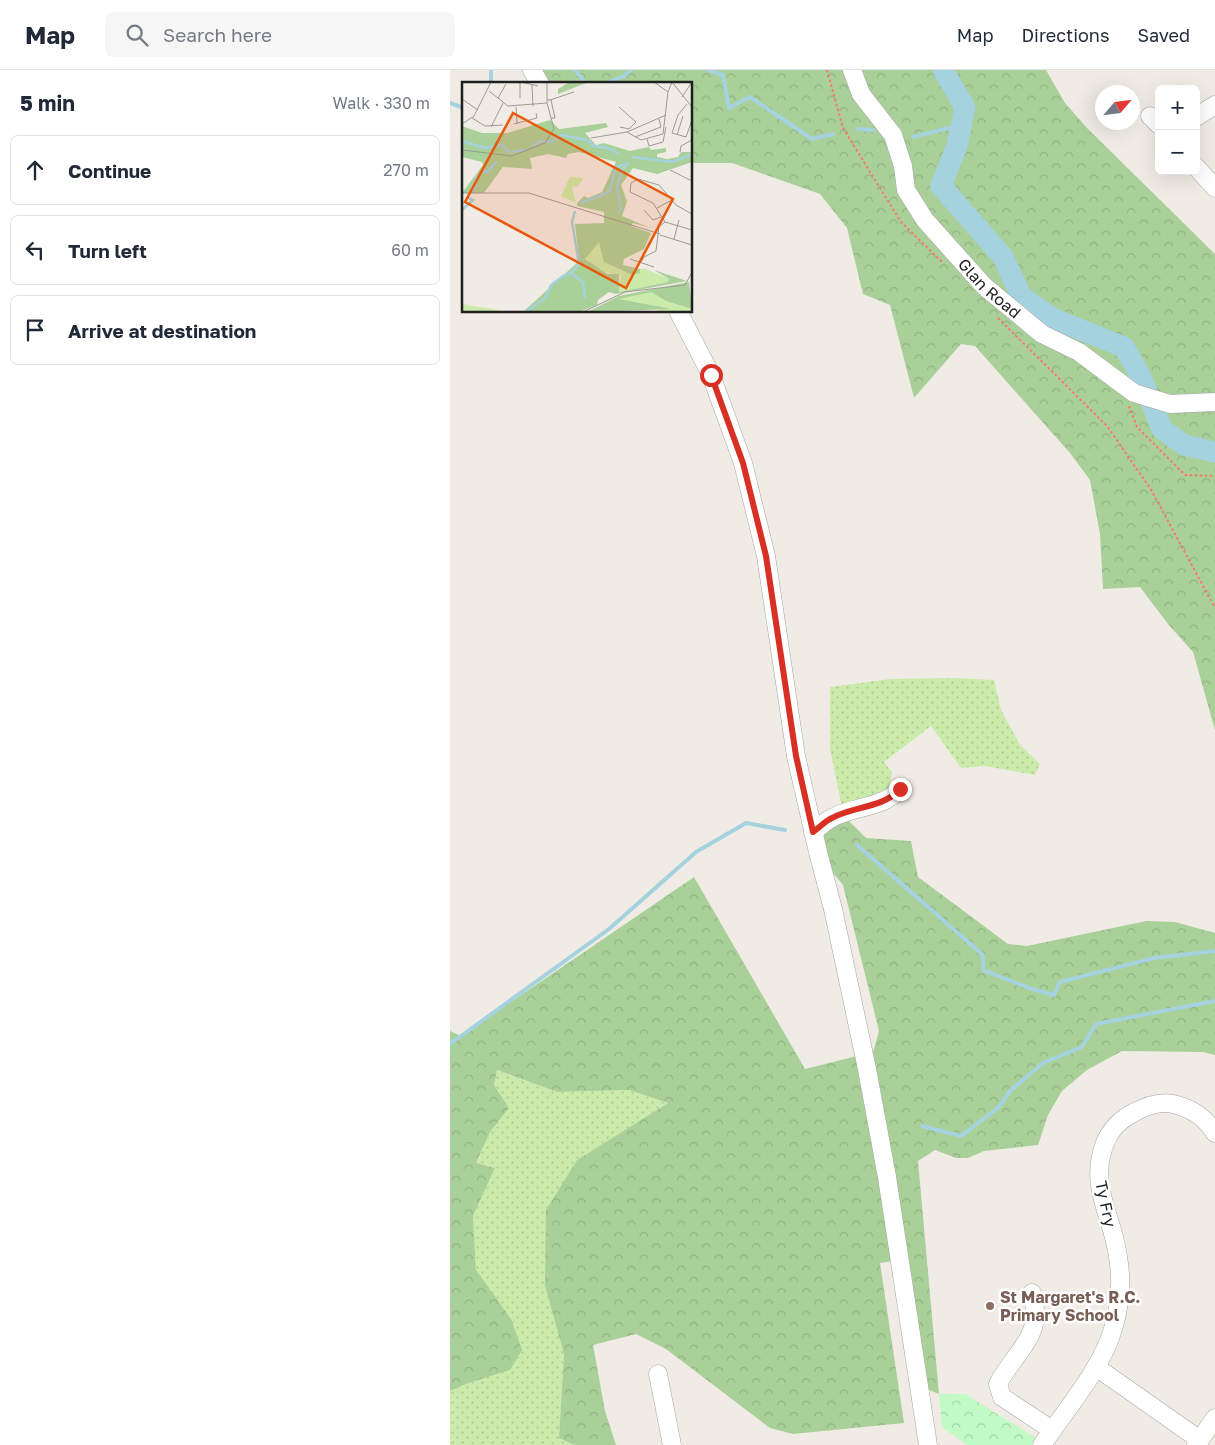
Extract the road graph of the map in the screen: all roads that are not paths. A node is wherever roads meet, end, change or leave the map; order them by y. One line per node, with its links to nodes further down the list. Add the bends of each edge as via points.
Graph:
1 (532, 70): 3 (street)
2 (852, 70): 9 (street, Glan Road, via 861,94 892,135 903,166 906,190 925,220 984,286 1042,334 1079,352 1126,387 1170,404)
3 (539, 82)
4 (1215, 105): 5 (street)
5 (1200, 114)
6 (1200, 171): 7 (street)
7 (1215, 188)
8 (679, 312): 11 (street, via 711,375 743,463 766,556 796,756)
9 (1215, 402)
10 (900, 789): 11 (street, via 894,796 832,817)
11 (813, 832): 20 (street, via 867,1069)
12 (1215, 1133): 14 (street, Ty Fry, via 1194,1110 1170,1103 1145,1106 1125,1117 1108,1135 1100,1156 1098,1178 1118,1256 1120,1290 1113,1330)
13 (1032, 1293): 17 (street, via 1036,1317 1031,1334 998,1384 1002,1398)
14 (1096, 1367): 17 (street, Ty Fry); 18 (street)
15 (658, 1374): 19 (street)
16 (1215, 1418): 18 (street)
17 (1052, 1430): 21 (street, Ty Fry)
18 (1198, 1442)
19 (672, 1445)
20 (928, 1445)
21 (1042, 1445)

